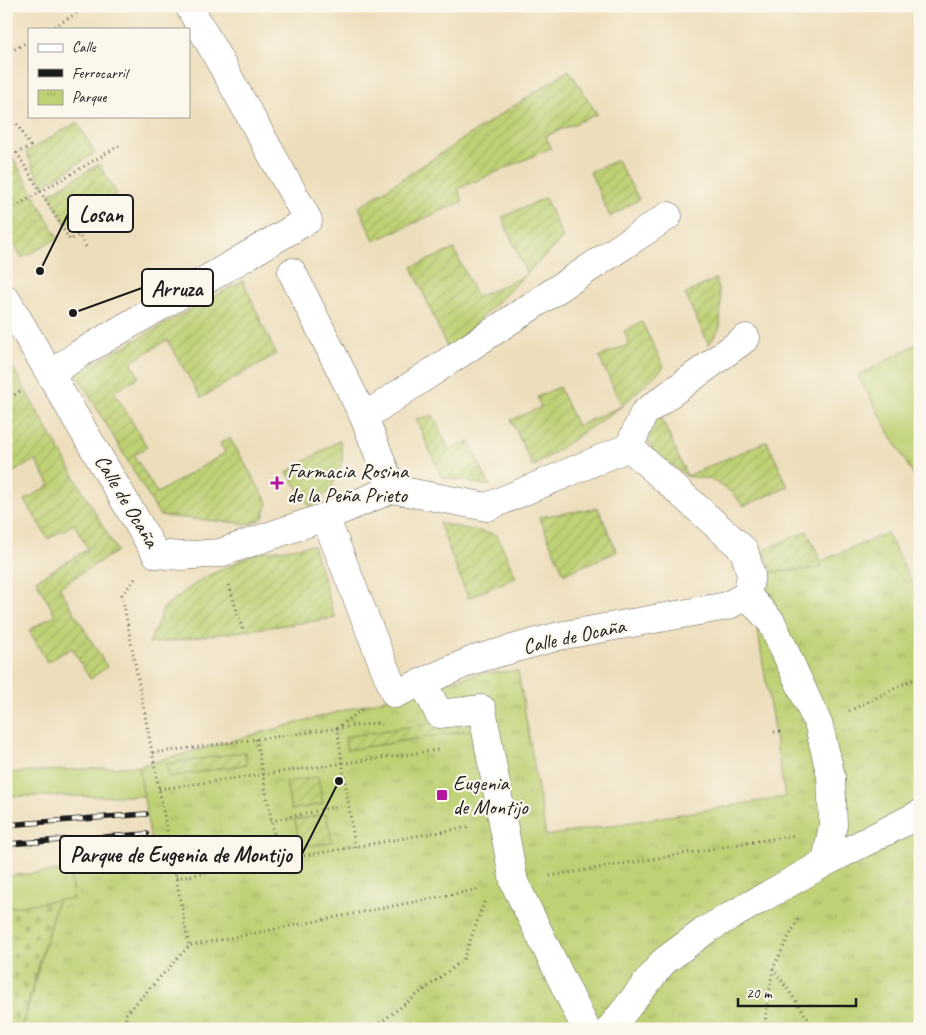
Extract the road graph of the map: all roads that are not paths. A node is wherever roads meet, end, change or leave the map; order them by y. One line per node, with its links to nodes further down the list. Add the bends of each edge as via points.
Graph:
1 (188, 6): 6 (street, via 308,220)
2 (668, 216): 7 (street)
3 (292, 272): 7 (street)
4 (7, 300): 6 (street, Calle de Ocaña)
5 (746, 338): 8 (street, via 644,413)
6 (52, 373): 10 (street, Calle de Ocaña, via 156,554 220,553)
7 (364, 417): 9 (street)
8 (629, 446): 9 (street, via 487,507); 11 (street, via 744,550 750,575)
9 (392, 489): 10 (street, Calle de Ocaña)
10 (325, 517): 12 (street, Calle de Ocaña, via 390,683)
11 (748, 595): 12 (street, Calle de Ocaña, via 727,606 559,636 473,660); 14 (street, via 772,623 819,726 831,776 832,824)
12 (423, 682): 15 (street, via 439,714 482,709 503,821 502,885)
13 (920, 814): 14 (street)
14 (826, 862): 16 (street, via 706,930 663,962)
15 (586, 1029)
16 (610, 1029)

